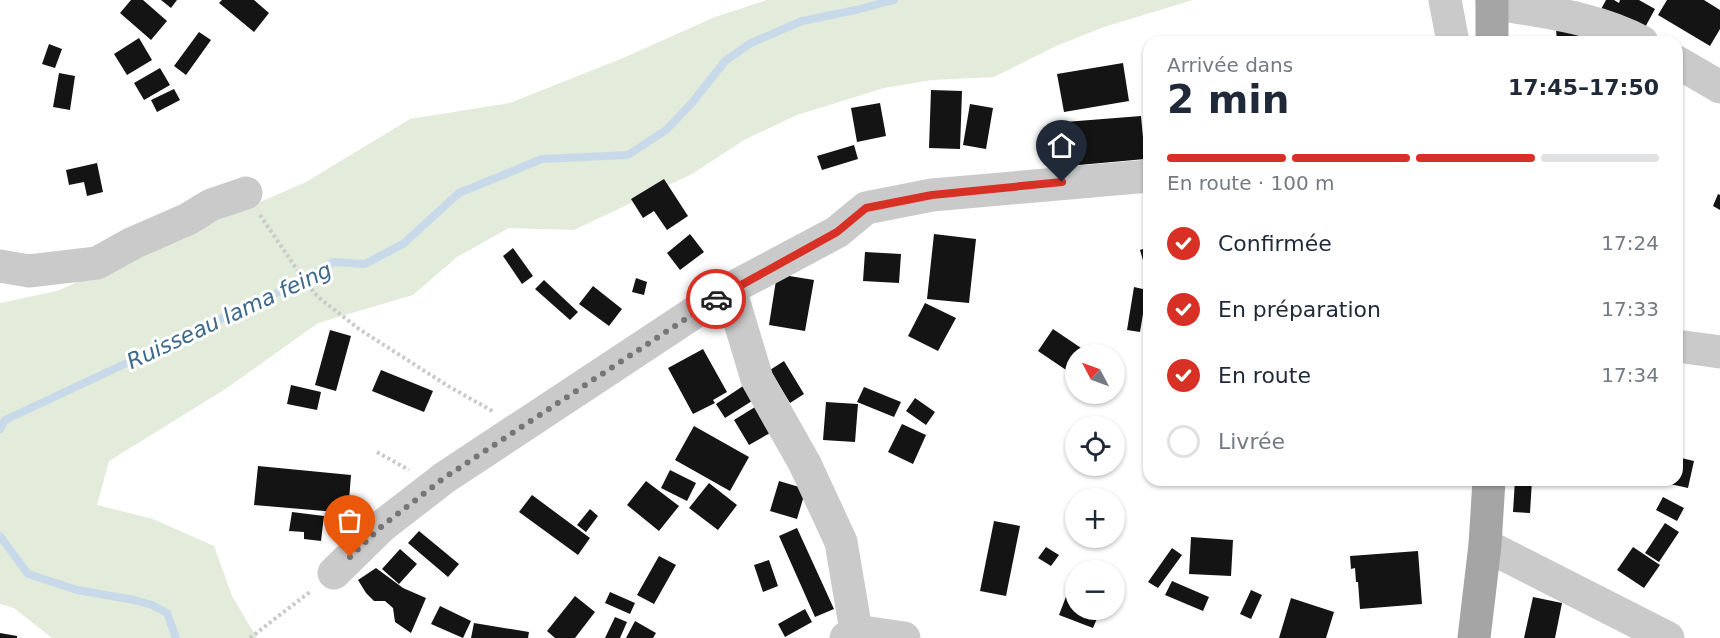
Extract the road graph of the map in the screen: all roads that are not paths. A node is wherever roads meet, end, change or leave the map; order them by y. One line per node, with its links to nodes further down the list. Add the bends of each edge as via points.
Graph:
1 (1445, 0): 3 (street)
2 (1492, 2): 4 (main road); 5 (street, via 1574,17)
3 (1452, 36)
4 (1491, 36)
5 (1630, 36)
6 (1683, 65): 7 (street)
7 (1720, 87)
8 (1143, 177): 11 (street, via 932,195 866,208 837,232)
9 (246, 193): 10 (street, via 211,205 98,263 29,271)
10 (0, 266)
11 (730, 289): 16 (street, via 444,478 382,526); 17 (street, via 757,378 805,464 840,542)
12 (1683, 347): 13 (street)
13 (1720, 352)
14 (1490, 486): 15 (main road)
15 (1485, 545): 18 (street); 20 (main road)
16 (334, 573)
17 (851, 634): 19 (street)
18 (1663, 637)
19 (904, 638)
20 (1474, 638)

